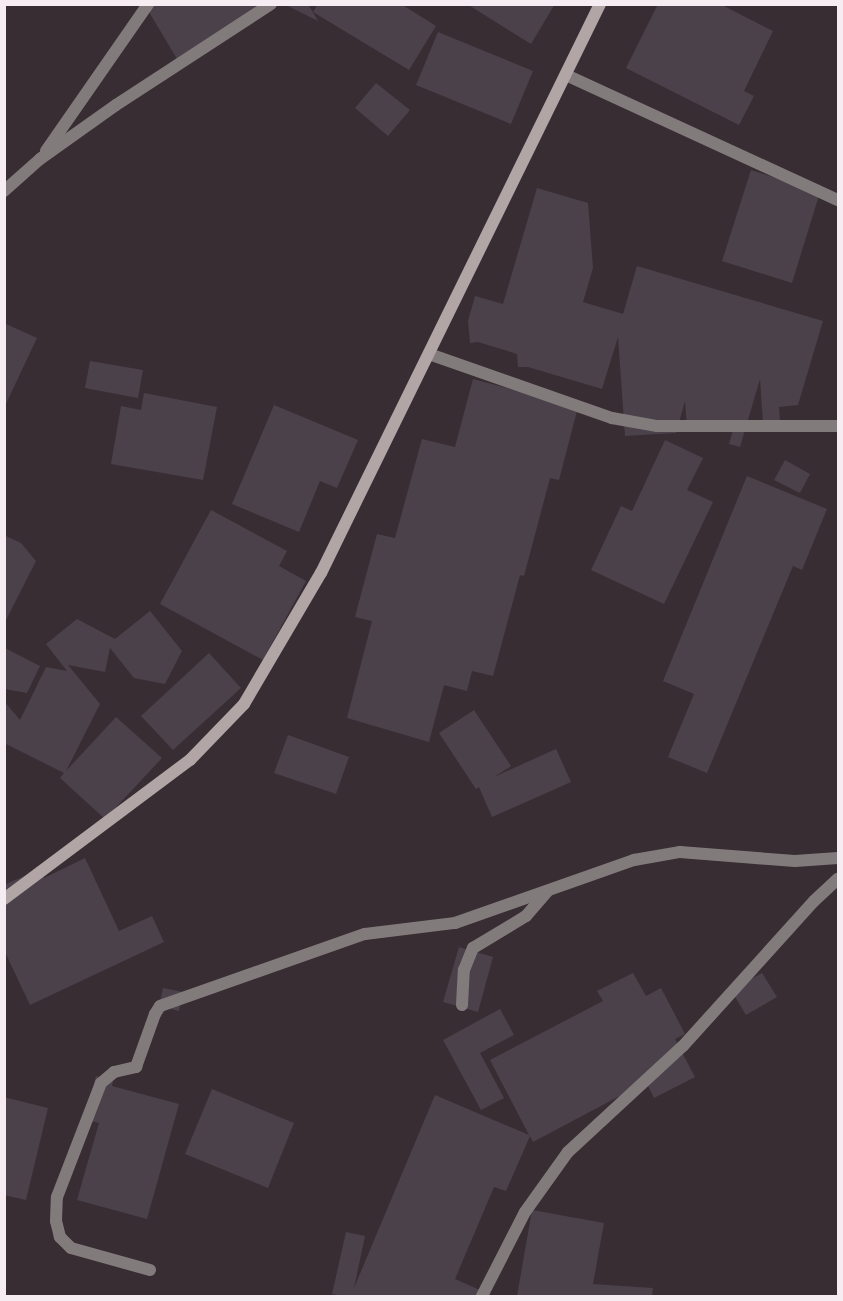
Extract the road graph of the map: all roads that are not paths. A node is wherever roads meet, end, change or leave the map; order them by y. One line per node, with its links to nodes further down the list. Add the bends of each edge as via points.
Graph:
1 (148, 4): 5 (street)
2 (271, 4): 5 (street)
3 (600, 4): 4 (main road)
4 (566, 75): 7 (street); 8 (main road)
5 (40, 159): 6 (street)
6 (4, 190)
7 (838, 200)
8 (429, 354): 9 (street, via 612,418 657,426); 13 (main road, via 321,573 244,704 190,760)
9 (838, 426)
10 (838, 858): 12 (street, via 795,861 680,852 634,860)
11 (838, 879): 16 (street, via 683,1046 568,1152 525,1212)
12 (548, 890): 14 (street, via 526,916 473,948 464,970); 15 (street, via 455,923 365,934 160,1006 136,1068 114,1072 101,1083 57,1197 56,1221 60,1237 71,1248)
13 (4, 899)
14 (462, 1005)
15 (150, 1270)
16 (482, 1296)

